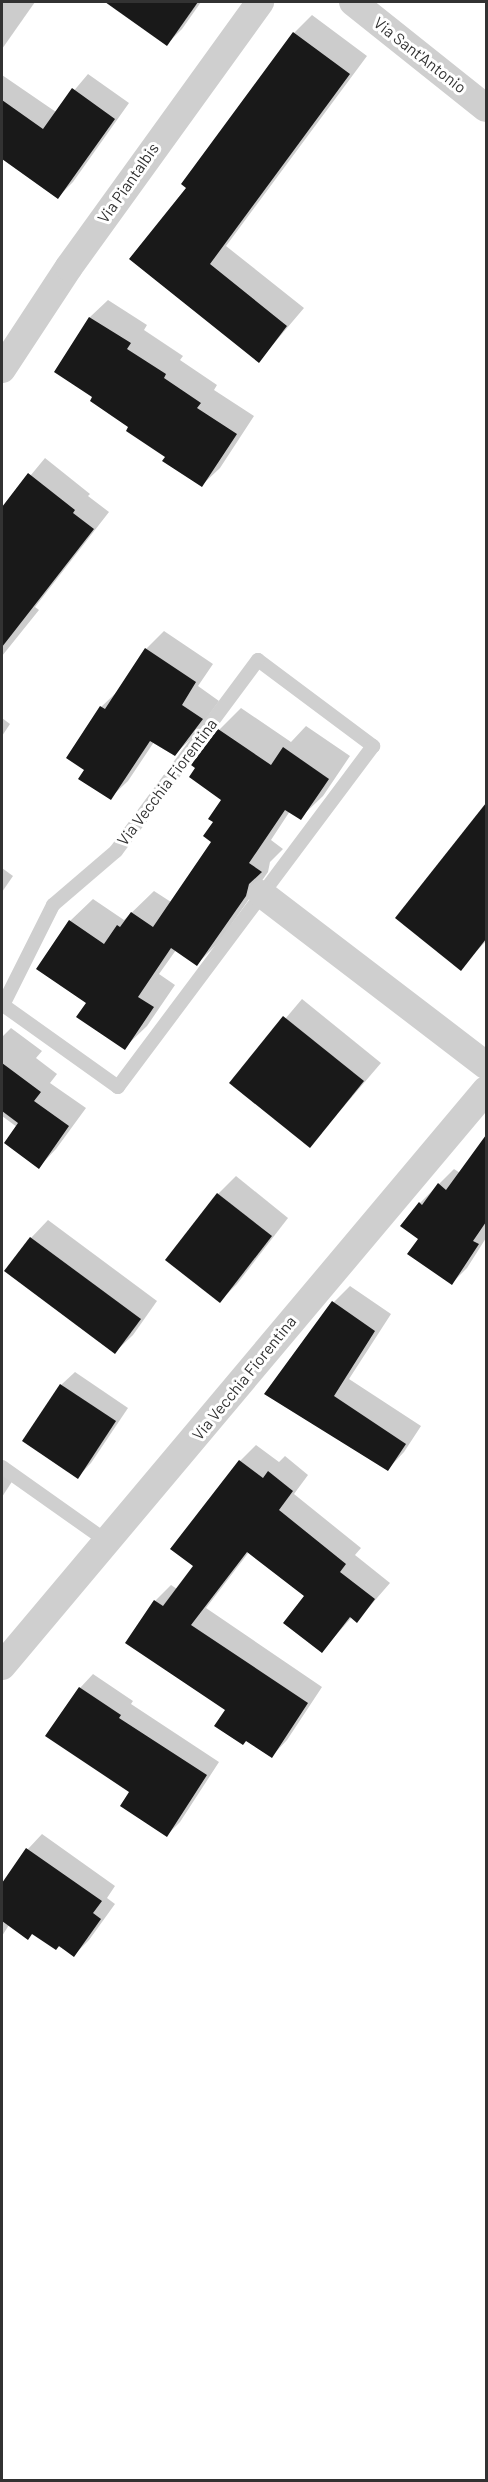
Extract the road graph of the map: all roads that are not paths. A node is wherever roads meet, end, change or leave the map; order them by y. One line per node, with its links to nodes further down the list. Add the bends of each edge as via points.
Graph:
1 (260, 2): 4 (street, Via Piantalbis, via 69,267)
2 (352, 2): 3 (street, Via Sant'Antonio)
3 (486, 108)
4 (2, 369)
5 (262, 894): 5 (lane, Via Vecchia Fiorentina, via 373,746 258,660 116,851 53,905 3,1005 118,1087); 6 (street)
6 (486, 1065)
7 (486, 1090): 9 (street, Via Vecchia Fiorentina)
8 (2, 1467): 9 (lane)
9 (108, 1542): 10 (street, Via Vecchia Fiorentina)
10 (2, 1666)

